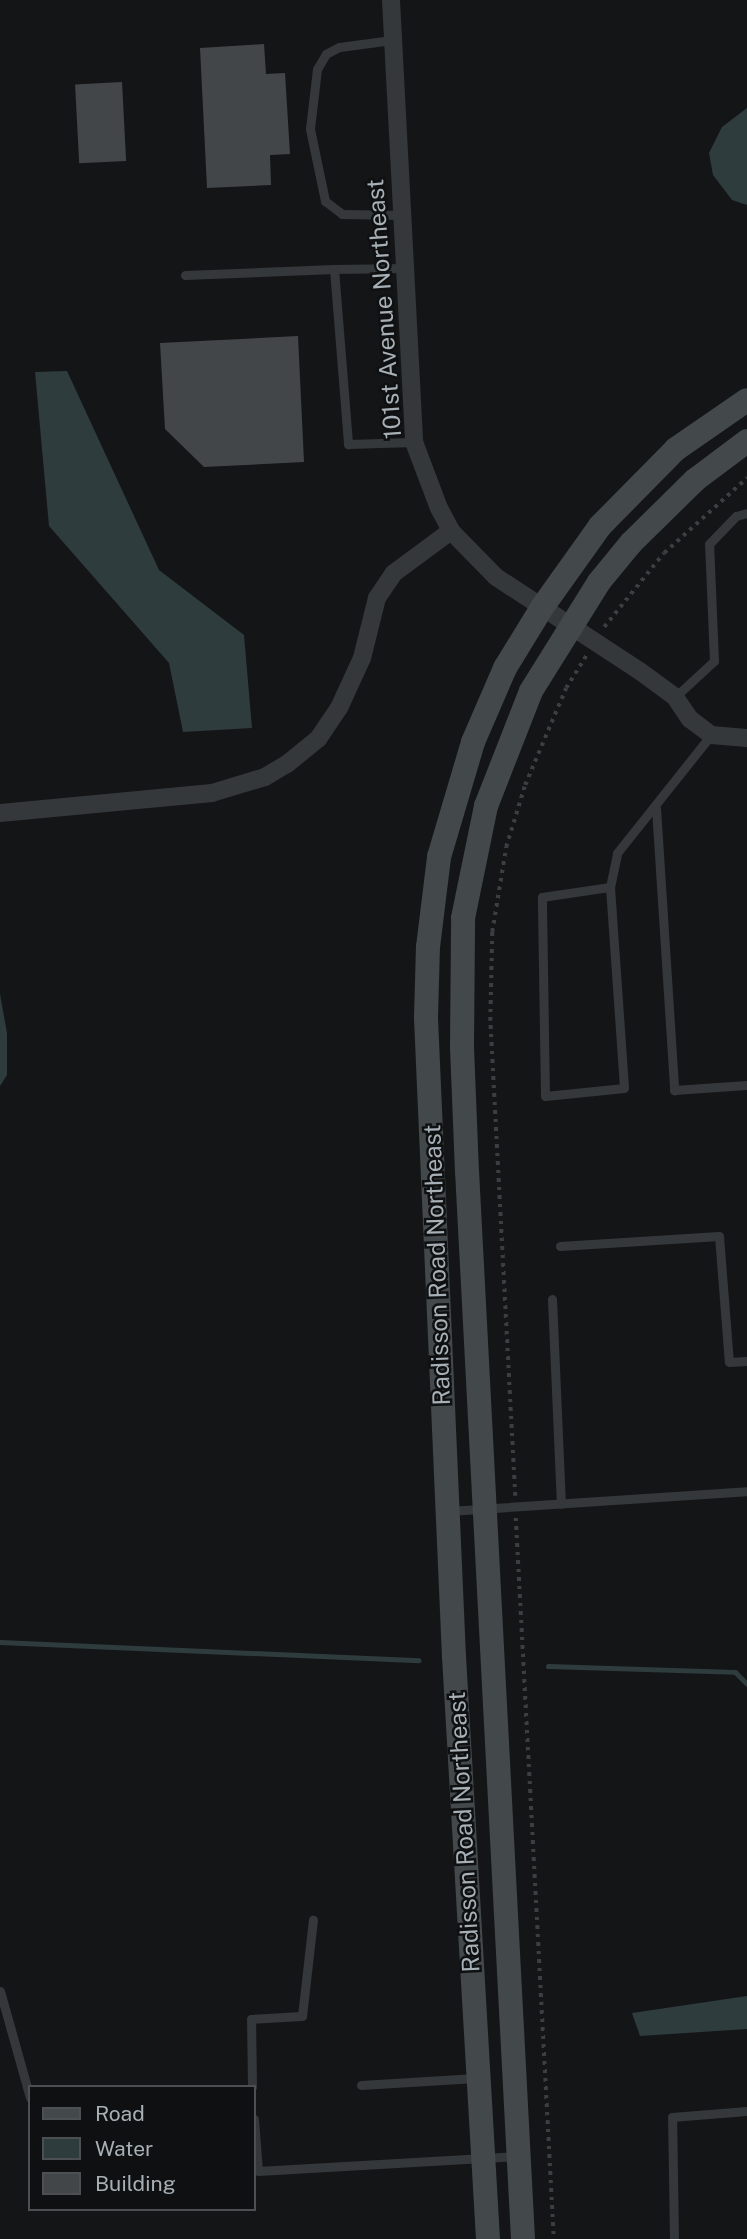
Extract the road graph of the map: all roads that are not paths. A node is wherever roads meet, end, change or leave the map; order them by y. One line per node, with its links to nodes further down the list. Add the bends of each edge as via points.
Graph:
1 (391, 0): 2 (street, 101st Avenue Northeast)
2 (392, 40): 3 (street, 101st Avenue Northeast); 3 (lane, via 339,47 326,54 317,69 310,129 325,201 342,214)
3 (401, 215): 4 (street, 101st Avenue Northeast)
4 (404, 268): 5 (lane); 9 (street, 101st Avenue Northeast)
5 (334, 269): 6 (lane); 9 (lane, via 348,444)
6 (185, 275)
7 (747, 401): 12 (main road, Radisson Road Northeast, via 676,449 609,516)
8 (747, 441): 13 (main road, Radisson Road Northeast, via 695,480 631,543)
9 (414, 442): 11 (street, 101st Avenue Northeast)
10 (747, 513): 14 (lane, via 736,516 709,544 714,661)
11 (451, 531): 12 (street, 101st Avenue Northeast, via 496,577); 18 (street, via 394,573 377,598 362,658 339,708 318,739 287,764 265,777 212,793)
12 (541, 609): 13 (street, 101st Avenue Northeast); 27 (main road, Radisson Road Northeast, via 505,668 473,742 439,858 428,947 426,1017)
13 (569, 627): 14 (street, 101st Avenue Northeast); 26 (main road, Radisson Road Northeast, via 531,691 506,747 486,806 463,918 462,1045)
14 (675, 697): 15 (street, 101st Avenue Northeast, via 690,719)
15 (711, 735): 16 (street); 17 (lane)
16 (747, 737)
17 (656, 808): 19 (lane, via 617,853); 20 (lane, via 674,1090)
18 (0, 813)
19 (610, 887): 19 (lane, via 542,897 545,1096 624,1088)
20 (747, 1085)
21 (560, 1246): 23 (lane, via 719,1236 729,1362)
22 (552, 1299): 25 (lane)
23 (747, 1361)
24 (747, 1491): 25 (lane)
25 (561, 1504): 26 (lane)
26 (486, 1509): 27 (lane); 36 (main road, Radisson Road Northeast)
27 (447, 1511): 30 (main road, Radisson Road Northeast)
28 (313, 1920): 31 (lane, via 302,2016 251,2019)
29 (0, 1991): 33 (lane)
30 (478, 2078): 32 (lane); 37 (main road, Radisson Road Northeast)
31 (252, 2085)
32 (361, 2085)
33 (28, 2091)
34 (747, 2111): 40 (lane, via 672,2117)
35 (256, 2145): 37 (lane, via 258,2171)
36 (519, 2155): 37 (lane); 39 (main road, Radisson Road Northeast)
37 (483, 2159): 38 (main road, Radisson Road Northeast)
38 (488, 2239)
39 (523, 2239)
40 (674, 2239)

